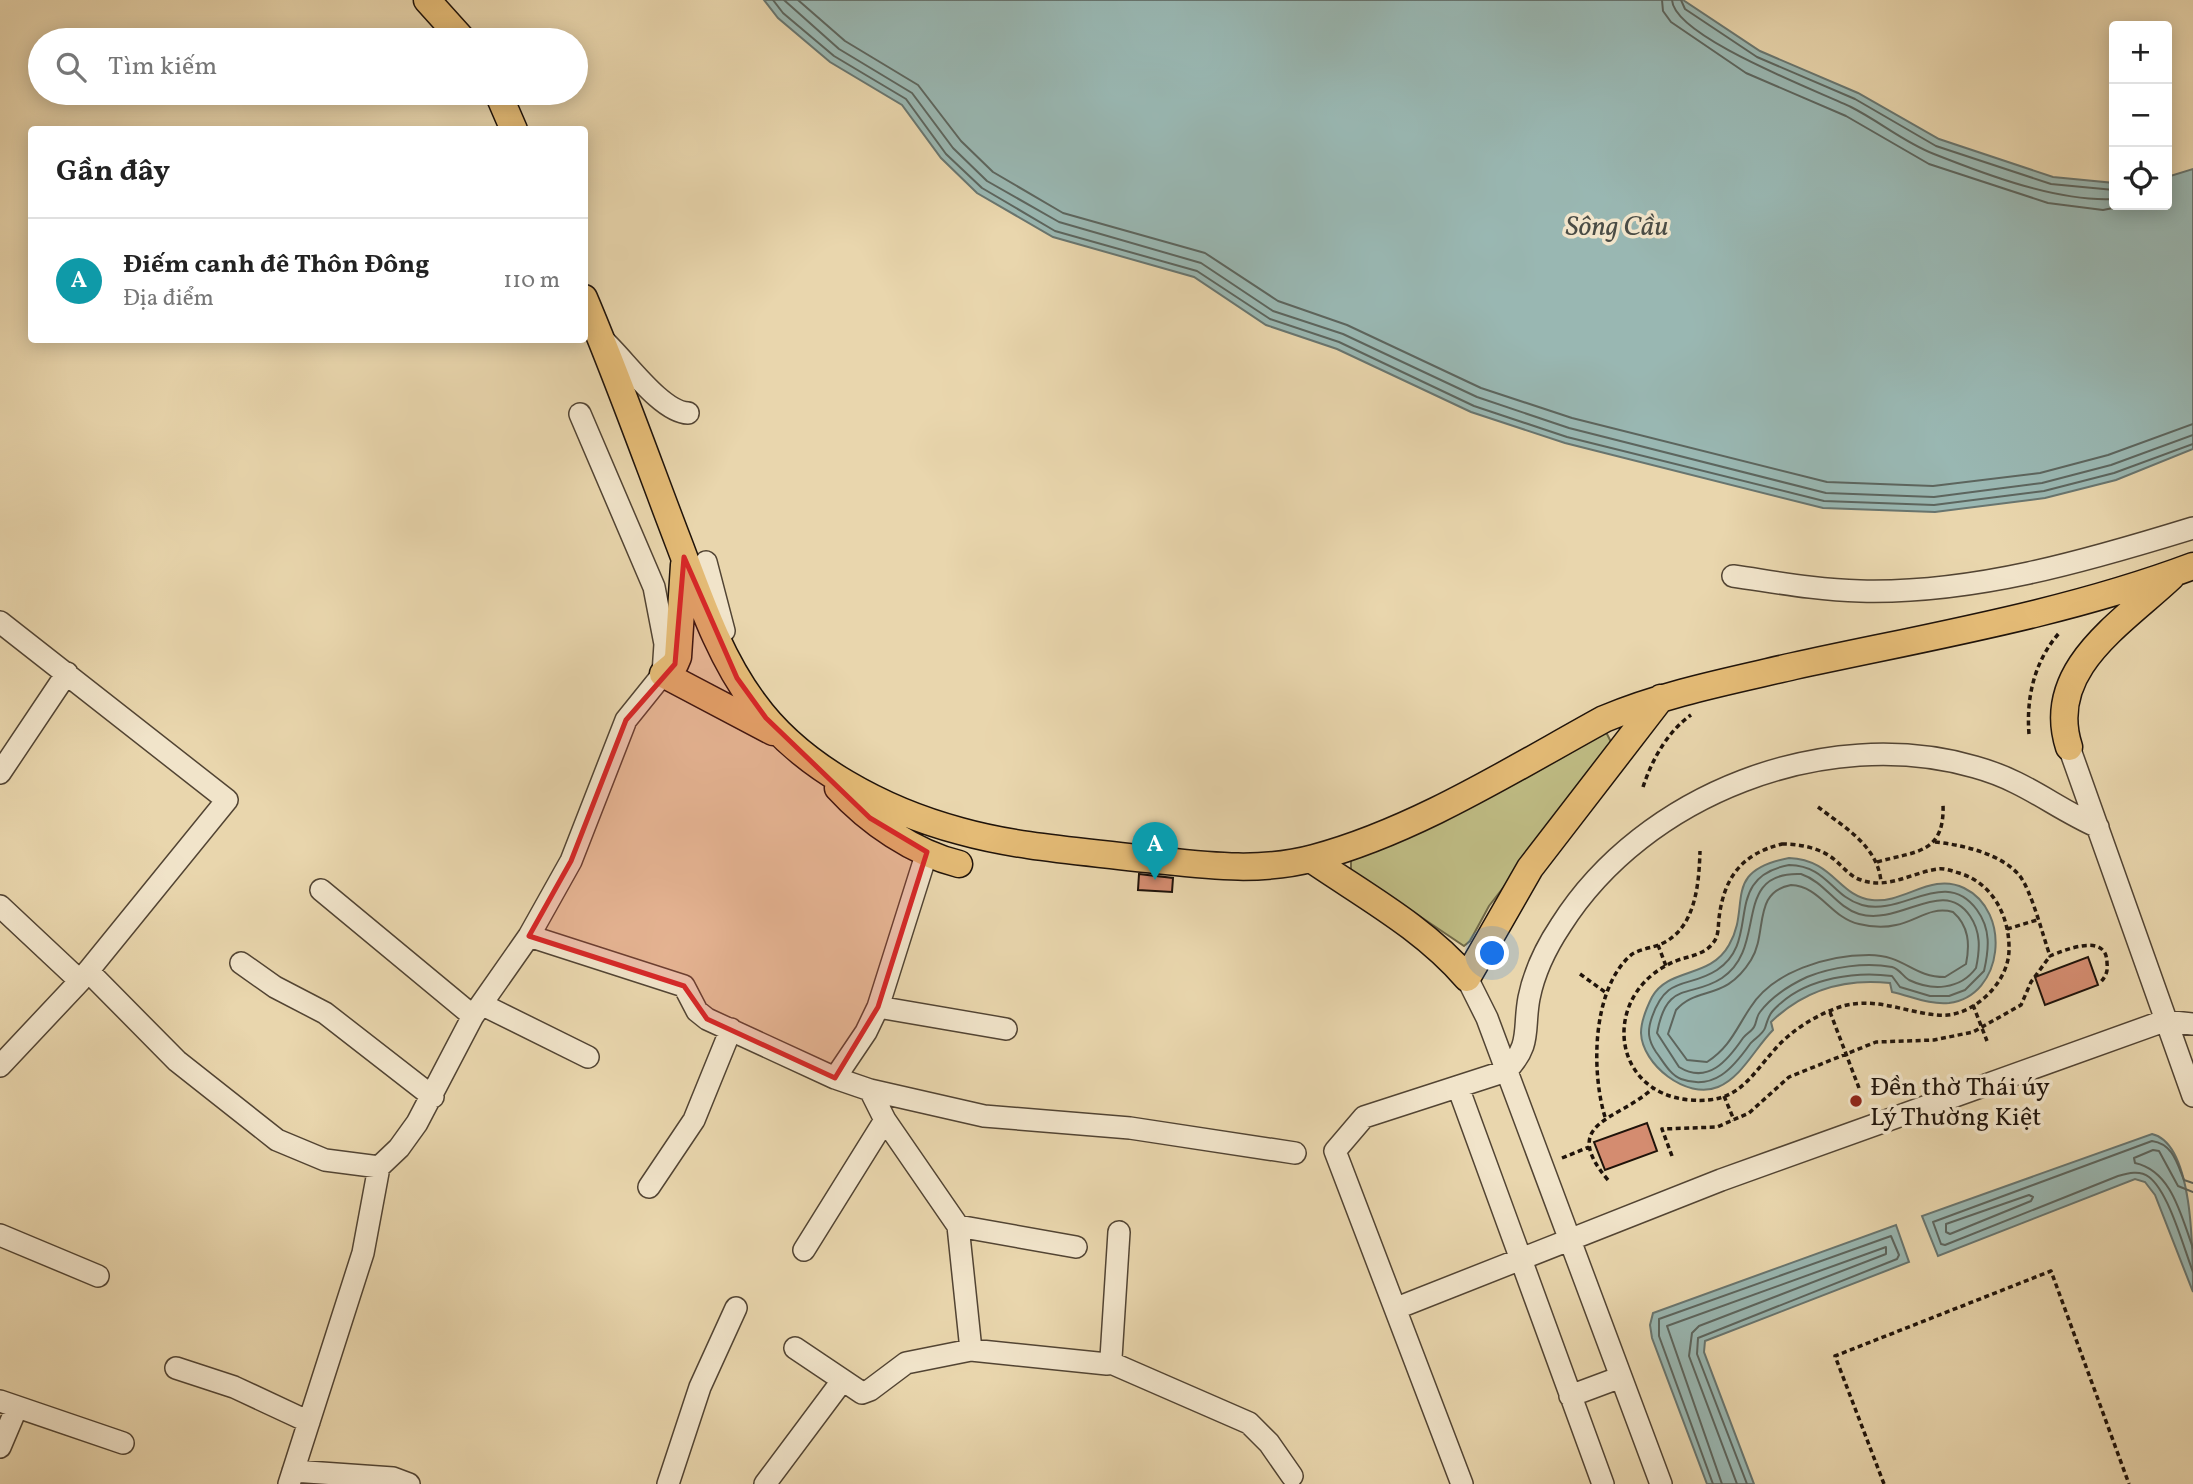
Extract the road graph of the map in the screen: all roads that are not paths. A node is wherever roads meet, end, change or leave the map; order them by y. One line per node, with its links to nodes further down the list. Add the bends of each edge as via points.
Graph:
1 (427, 0): 2 (main road)
2 (452, 28)
3 (503, 105): 4 (main road)
4 (512, 126)
5 (588, 308): 6 (main road)
6 (600, 337): 7 (street, via 661,402); 10 (main road)
7 (688, 413)
8 (580, 414): 15 (street, via 654,587 665,644)
9 (2193, 528): 12 (street, via 2077,562 1942,587 1859,591)
10 (695, 560): 15 (main road, via 678,657); 17 (main road, via 709,622 737,678)
11 (2184, 570): 16 (main road, via 2015,617); 18 (main road, via 2094,649 2071,676 2062,706)
12 (1733, 576)
13 (0, 622): 14 (street)
14 (67, 673): 20 (street); 29 (street, via 227,800)
15 (663, 674): 17 (main road); 27 (street, via 626,720 571,861)
16 (1661, 698): 23 (main road, via 1604,719 1393,831); 30 (main road, via 1530,868)
17 (781, 735): 19 (main road)
18 (2068, 747): 21 (street)
19 (813, 761): 22 (main road, via 870,818); 23 (main road, via 860,790 960,832 1209,866 1253,869)
20 (0, 773)
21 (2098, 827): 33 (street); 39 (street, via 2018,781 1930,756 1818,760 1761,775 1651,830 1602,872 1560,925 1535,974 1521,1056)
22 (926, 852): 24 (main road); 31 (street)
23 (1311, 859): 30 (main road, via 1427,938)
24 (960, 864)
25 (321, 890): 32 (street)
26 (0, 906): 29 (street)
27 (529, 936): 32 (street); 36 (street, via 684,986 697,1011)
28 (241, 963): 44 (street, via 325,1013)
29 (84, 976): 38 (street); 47 (street, via 177,1061 277,1140 325,1160)
30 (1467, 978): 39 (street)
31 (878, 1007): 35 (street); 40 (street)
32 (478, 1011): 37 (street); 44 (street)
33 (2164, 1021): 34 (street); 43 (street); 52 (street)
34 (2193, 1023)
35 (1006, 1029)
36 (731, 1030): 40 (street); 48 (street, via 694,1120)
37 (588, 1058)
38 (0, 1066)
39 (1506, 1071): 41 (street); 52 (street)
40 (835, 1078): 42 (street)
41 (1458, 1087): 55 (street); 58 (street, via 1364,1117 1335,1151)
42 (870, 1090): 45 (street); 46 (street, via 984,1116 1130,1128)
43 (2193, 1096)
44 (433, 1097): 47 (street, via 400,1148)
45 (885, 1120): 49 (street); 54 (street)
46 (1296, 1153)
47 (379, 1167): 67 (street, via 363,1253)
48 (649, 1187)
49 (958, 1226): 53 (street); 60 (street)
50 (1119, 1231): 61 (street)
51 (0, 1235): 56 (street)
52 (1569, 1238): 55 (street); 63 (street)
53 (1076, 1247)
54 (804, 1250)
55 (1520, 1258): 58 (street); 65 (street)
56 (98, 1276)
57 (736, 1308): 73 (street, via 700,1387)
58 (1397, 1308): 75 (street)
59 (795, 1348): 64 (street)
60 (971, 1350): 61 (street, via 1099,1366); 64 (street, via 906,1363 865,1392)
61 (1109, 1362): 70 (street, via 1249,1423)
62 (176, 1368): 67 (street, via 234,1387)
63 (1621, 1377): 65 (street); 77 (street)
64 (842, 1381): 74 (street)
65 (1570, 1396): 76 (street)
66 (8, 1404): 68 (street); 69 (street)
67 (309, 1422): 71 (street)
68 (123, 1443)
69 (0, 1447)
70 (1292, 1476)
71 (291, 1478): 72 (street, via 393,1478)
72 (409, 1484)
73 (668, 1484)
74 (765, 1484)
75 (1462, 1484)
76 (1603, 1484)
77 (1661, 1484)

